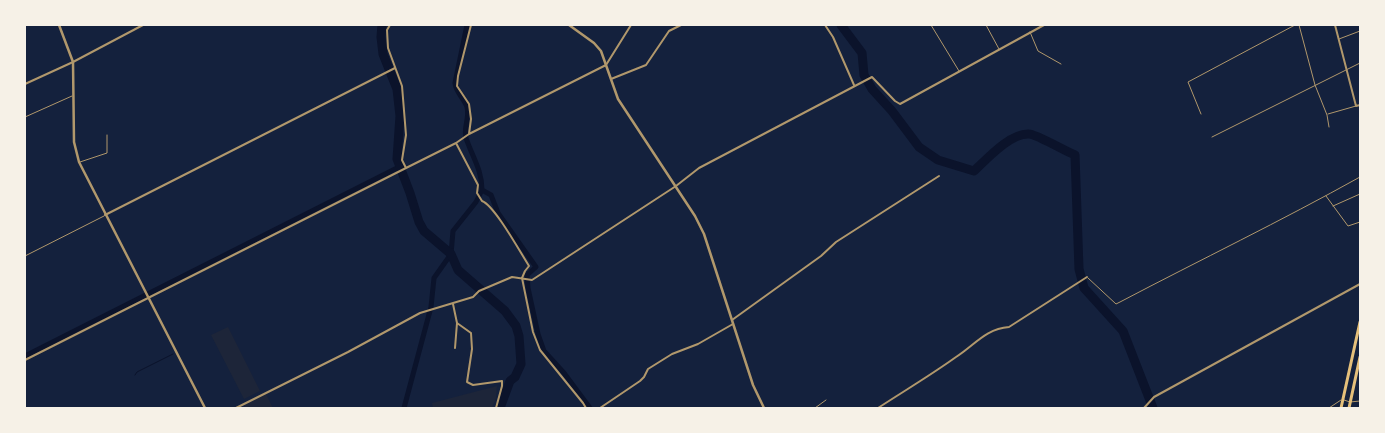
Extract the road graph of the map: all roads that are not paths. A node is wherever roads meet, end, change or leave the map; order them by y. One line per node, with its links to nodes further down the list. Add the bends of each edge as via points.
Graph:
1 (59, 25): 20 (street)
2 (143, 25): 20 (street)
3 (390, 25): 24 (street, via 387,30 388,48)
4 (471, 25): 38 (street, via 457,86 469,104)
5 (569, 25): 23 (street, via 594,43)
6 (631, 25): 23 (street)
7 (680, 25): 27 (street, via 669,31 646,65)
8 (825, 25): 29 (street)
9 (931, 25): 26 (lane)
10 (986, 25): 19 (lane)
11 (1044, 25): 17 (street)
12 (1295, 25): 15 (lane)
13 (1299, 25): 30 (lane)
14 (1335, 25): 18 (street)
15 (1291, 26): 34 (lane, via 1188,82)
16 (1360, 31): 18 (lane)
17 (1030, 32): 19 (street); 22 (lane, via 1038,50)
18 (1339, 39): 25 (street)
19 (999, 49): 26 (street)
20 (73, 62): 28 (street); 31 (street)
21 (1360, 63): 25 (lane)
22 (1061, 64)
23 (606, 65): 27 (street); 38 (street)
24 (396, 68): 43 (street, via 402,86 406,135 402,160); 50 (street)
25 (1347, 69): 30 (lane); 33 (street)
26 (959, 72): 29 (street, via 900,104 872,77)
27 (611, 79): 46 (street, via 618,99)
28 (25, 84)
29 (854, 85): 46 (street, via 707,164)
30 (1315, 85): 35 (lane); 40 (lane)
31 (74, 96): 36 (lane); 42 (street, via 74,142)
32 (1360, 105): 33 (street)
33 (1356, 106): 35 (lane)
34 (1201, 114)
35 (1327, 115): 37 (lane)
36 (25, 117)
37 (1329, 127)
38 (469, 134): 41 (street)
39 (107, 135): 42 (lane, via 107,153)
40 (1212, 137)
41 (456, 143): 43 (street); 54 (street, via 478,185 477,193 504,226 529,266)
42 (79, 162): 50 (street)
43 (406, 168): 56 (street)
44 (939, 176): 59 (street, via 836,242)
45 (1360, 177): 48 (lane)
46 (676, 186): 54 (street, via 532,280); 59 (street, via 704,234)
47 (1360, 194): 49 (lane)
48 (1326, 196): 49 (lane); 53 (lane, via 1116,304)
49 (1333, 206): 51 (lane, via 1348,226)
50 (105, 215): 52 (lane); 56 (street)
51 (1360, 222)
52 (25, 256)
53 (1087, 277): 75 (street, via 1009,327 998,328 978,339 958,356)
54 (522, 278): 57 (street, via 512,277); 71 (street, via 540,350)
55 (1360, 284): 76 (street, via 1154,397)
56 (147, 298): 63 (street); 68 (street)
57 (453, 304): 58 (street); 69 (street, via 420,313)
58 (457, 322): 61 (street); 70 (street, via 471,333 467,382 473,385 502,381)
59 (732, 322): 72 (street, via 698,344 672,354 648,369 640,381); 73 (street)
60 (1360, 322): 64 (main road)
61 (455, 348)
62 (1360, 358): 67 (main road)
63 (25, 360)
64 (1343, 399): 67 (lane); 77 (lane); 78 (main road)
65 (826, 400): 74 (lane)
66 (1360, 401): 67 (lane)
67 (1350, 402): 79 (main road)
68 (205, 408)
69 (236, 408)
70 (496, 408)
71 (586, 408)
72 (600, 408)
73 (764, 408)
74 (815, 408)
75 (878, 408)
76 (1144, 408)
77 (1329, 408)
78 (1341, 408)
79 (1349, 408)

